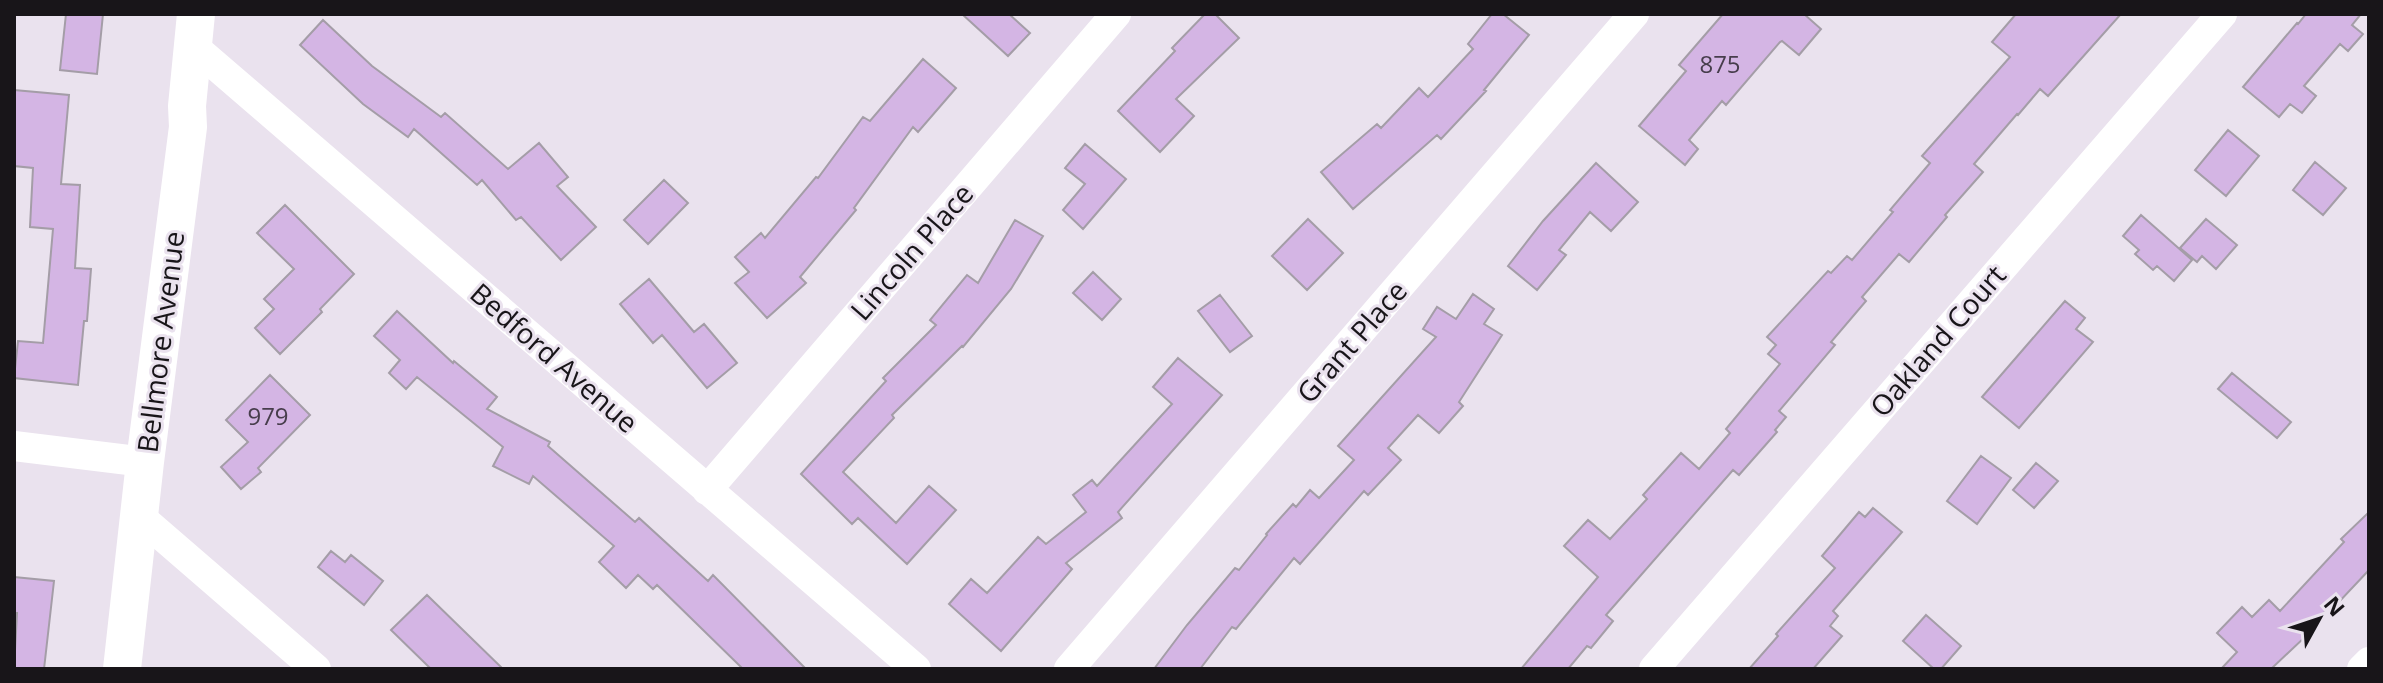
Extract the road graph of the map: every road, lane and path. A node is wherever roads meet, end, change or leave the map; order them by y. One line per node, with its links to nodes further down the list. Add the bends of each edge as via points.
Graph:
1 (1116, 14): 7 (street, Lincoln Place)
2 (1634, 14): 13 (street, Grant Place)
3 (2222, 14): 14 (street, Oakland Court)
4 (194, 30): 6 (main road, Bellmore Avenue, via 188,127); 7 (street, Bedford Avenue)
5 (14, 446): 6 (street)
6 (145, 462): 8 (main road, Bellmore Avenue)
7 (707, 490): 12 (street, Bedford Avenue)
8 (139, 516): 10 (main road, Bellmore Avenue); 11 (street)
9 (2369, 662): 15 (street)
10 (122, 669)
11 (316, 669)
12 (916, 669)
13 (1069, 669)
14 (1654, 669)
15 (2362, 669)

